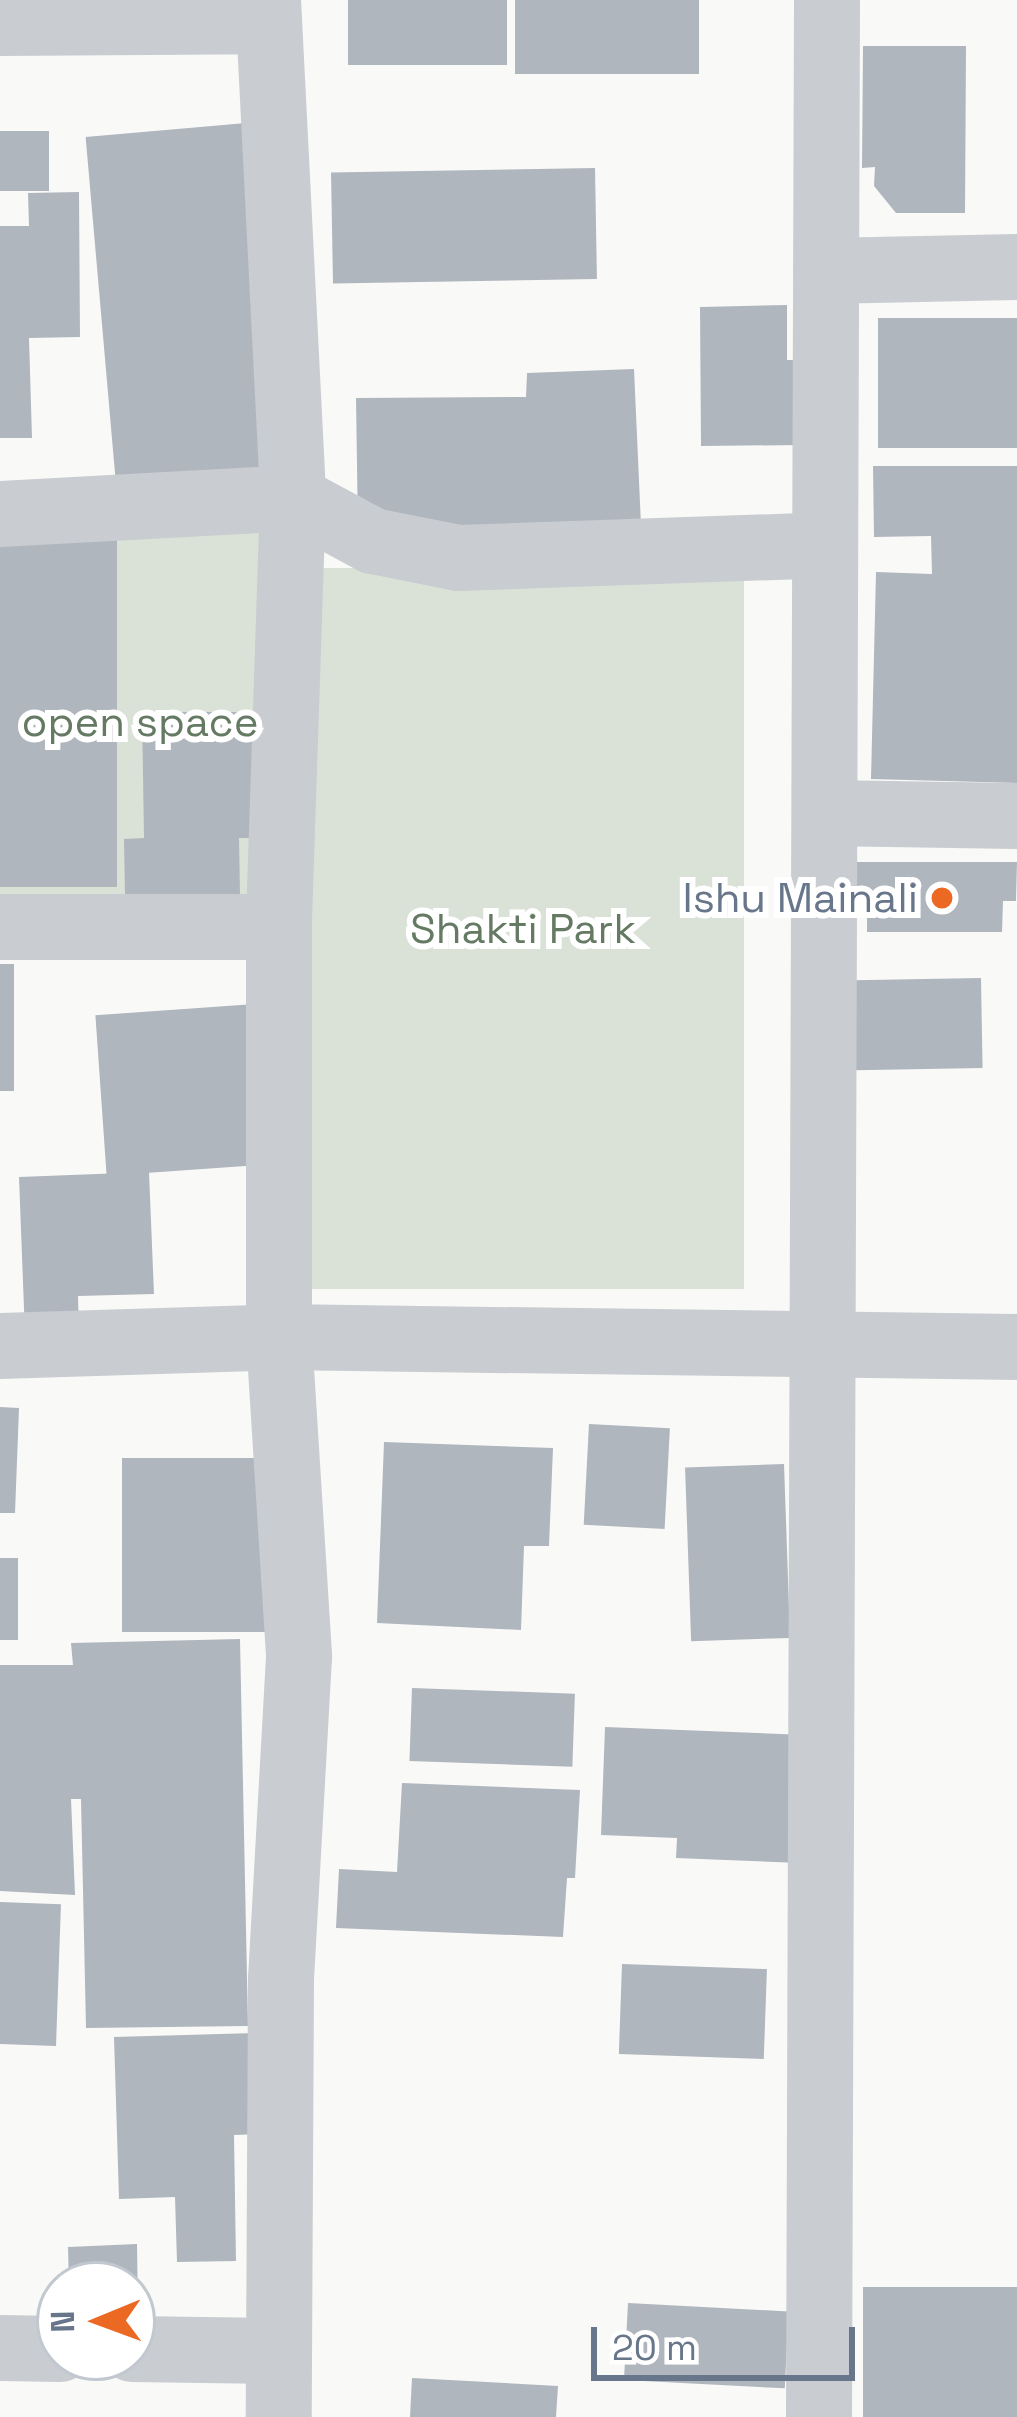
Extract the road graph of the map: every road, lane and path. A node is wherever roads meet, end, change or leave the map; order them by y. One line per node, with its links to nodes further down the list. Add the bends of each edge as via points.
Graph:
1 (827, 0): 5 (street)
2 (268, 10): 3 (street); 6 (street)
3 (0, 23)
4 (1017, 267): 5 (street)
5 (826, 271): 8 (street)
6 (293, 498): 7 (street); 8 (street, via 373,541 459,558); 11 (street)
7 (0, 514)
8 (825, 545): 9 (street)
9 (825, 814): 10 (street); 14 (street)
10 (1017, 816)
11 (279, 927): 12 (street); 13 (street)
12 (0, 928)
13 (279, 1337): 14 (street); 15 (street); 20 (street, via 299,1657 281,1979)
14 (823, 1344): 16 (street); 22 (street)
15 (0, 1346)
16 (1017, 1347)
17 (0, 2348): 18 (street)
18 (36, 2349)
19 (156, 2350): 20 (street)
20 (279, 2351): 21 (street)
21 (279, 2417)
22 (819, 2417)

